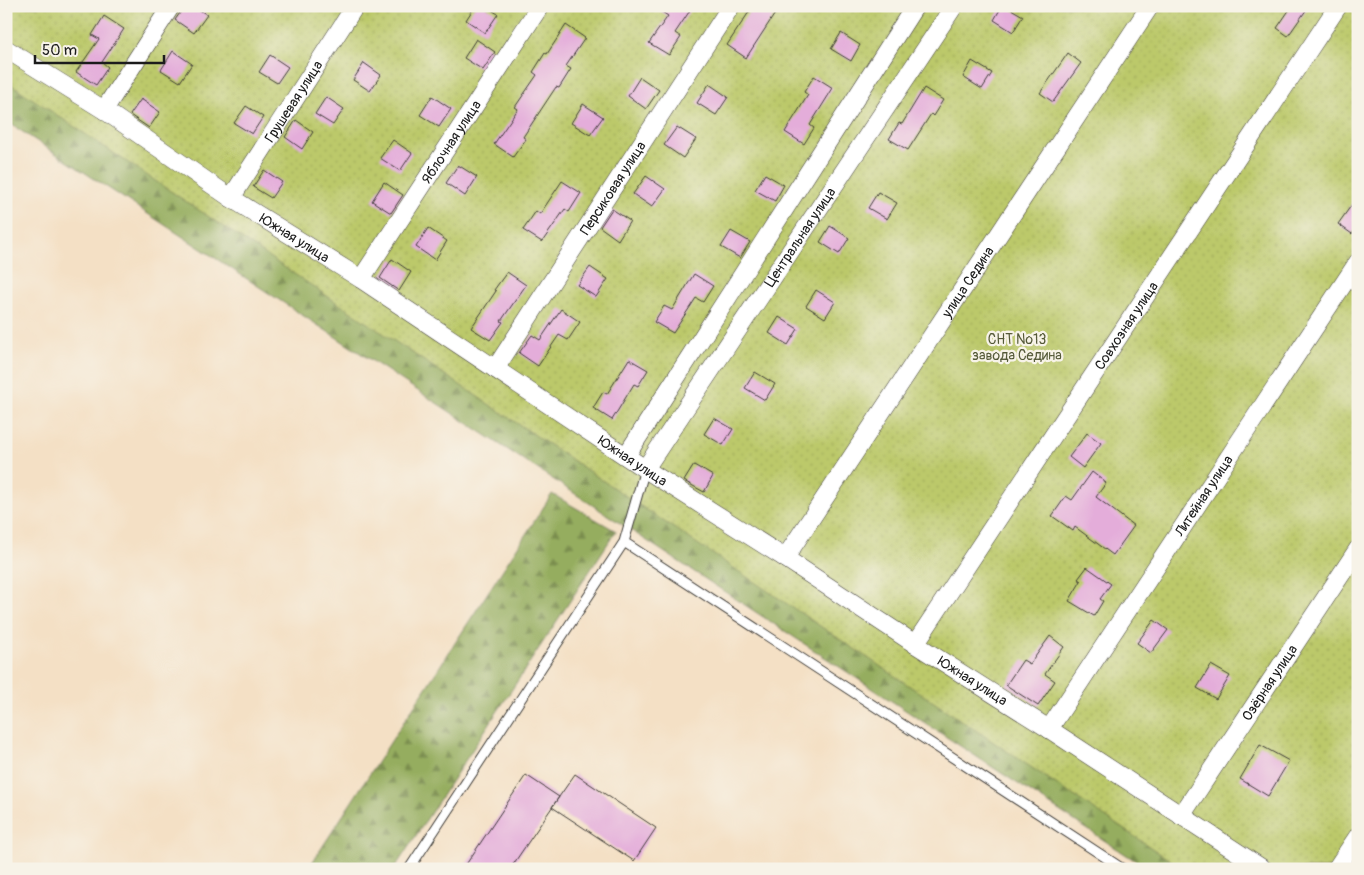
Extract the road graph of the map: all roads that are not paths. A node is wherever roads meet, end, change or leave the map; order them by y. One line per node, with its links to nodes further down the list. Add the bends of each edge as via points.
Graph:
1 (171, 6): 10 (street)
2 (355, 6): 11 (street, Грушевая улица)
3 (540, 6): 13 (street, Яблочная улица)
4 (731, 6): 14 (street, Персиковая улица)
5 (915, 6): 15 (street, Центральная улица)
6 (954, 6): 16 (street, Центральная улица)
7 (1150, 6): 19 (street, улица Седина)
8 (1338, 6): 20 (street, Совхозная улица)
9 (6, 49): 10 (street, Южная улица)
10 (104, 110): 11 (street, Южная улица)
11 (231, 198): 13 (street, Южная улица)
12 (1358, 262): 21 (street, Литейная улица)
13 (361, 279): 14 (street, Южная улица)
14 (494, 369): 15 (street, Южная улица)
15 (626, 456): 16 (street, Южная улица)
16 (645, 469): 17 (lane); 19 (street, Южная улица)
17 (624, 542): 24 (lane); 25 (lane)
18 (1358, 549): 22 (street, Озёрная улица)
19 (785, 558): 20 (street, Южная улица)
20 (915, 644): 21 (street, Южная улица)
21 (1049, 729): 22 (street, Южная улица)
22 (1181, 816): 26 (street, Южная улица)
23 (1358, 836): 27 (street)
24 (409, 869)
25 (1123, 869)
26 (1263, 869)
27 (1336, 869)

